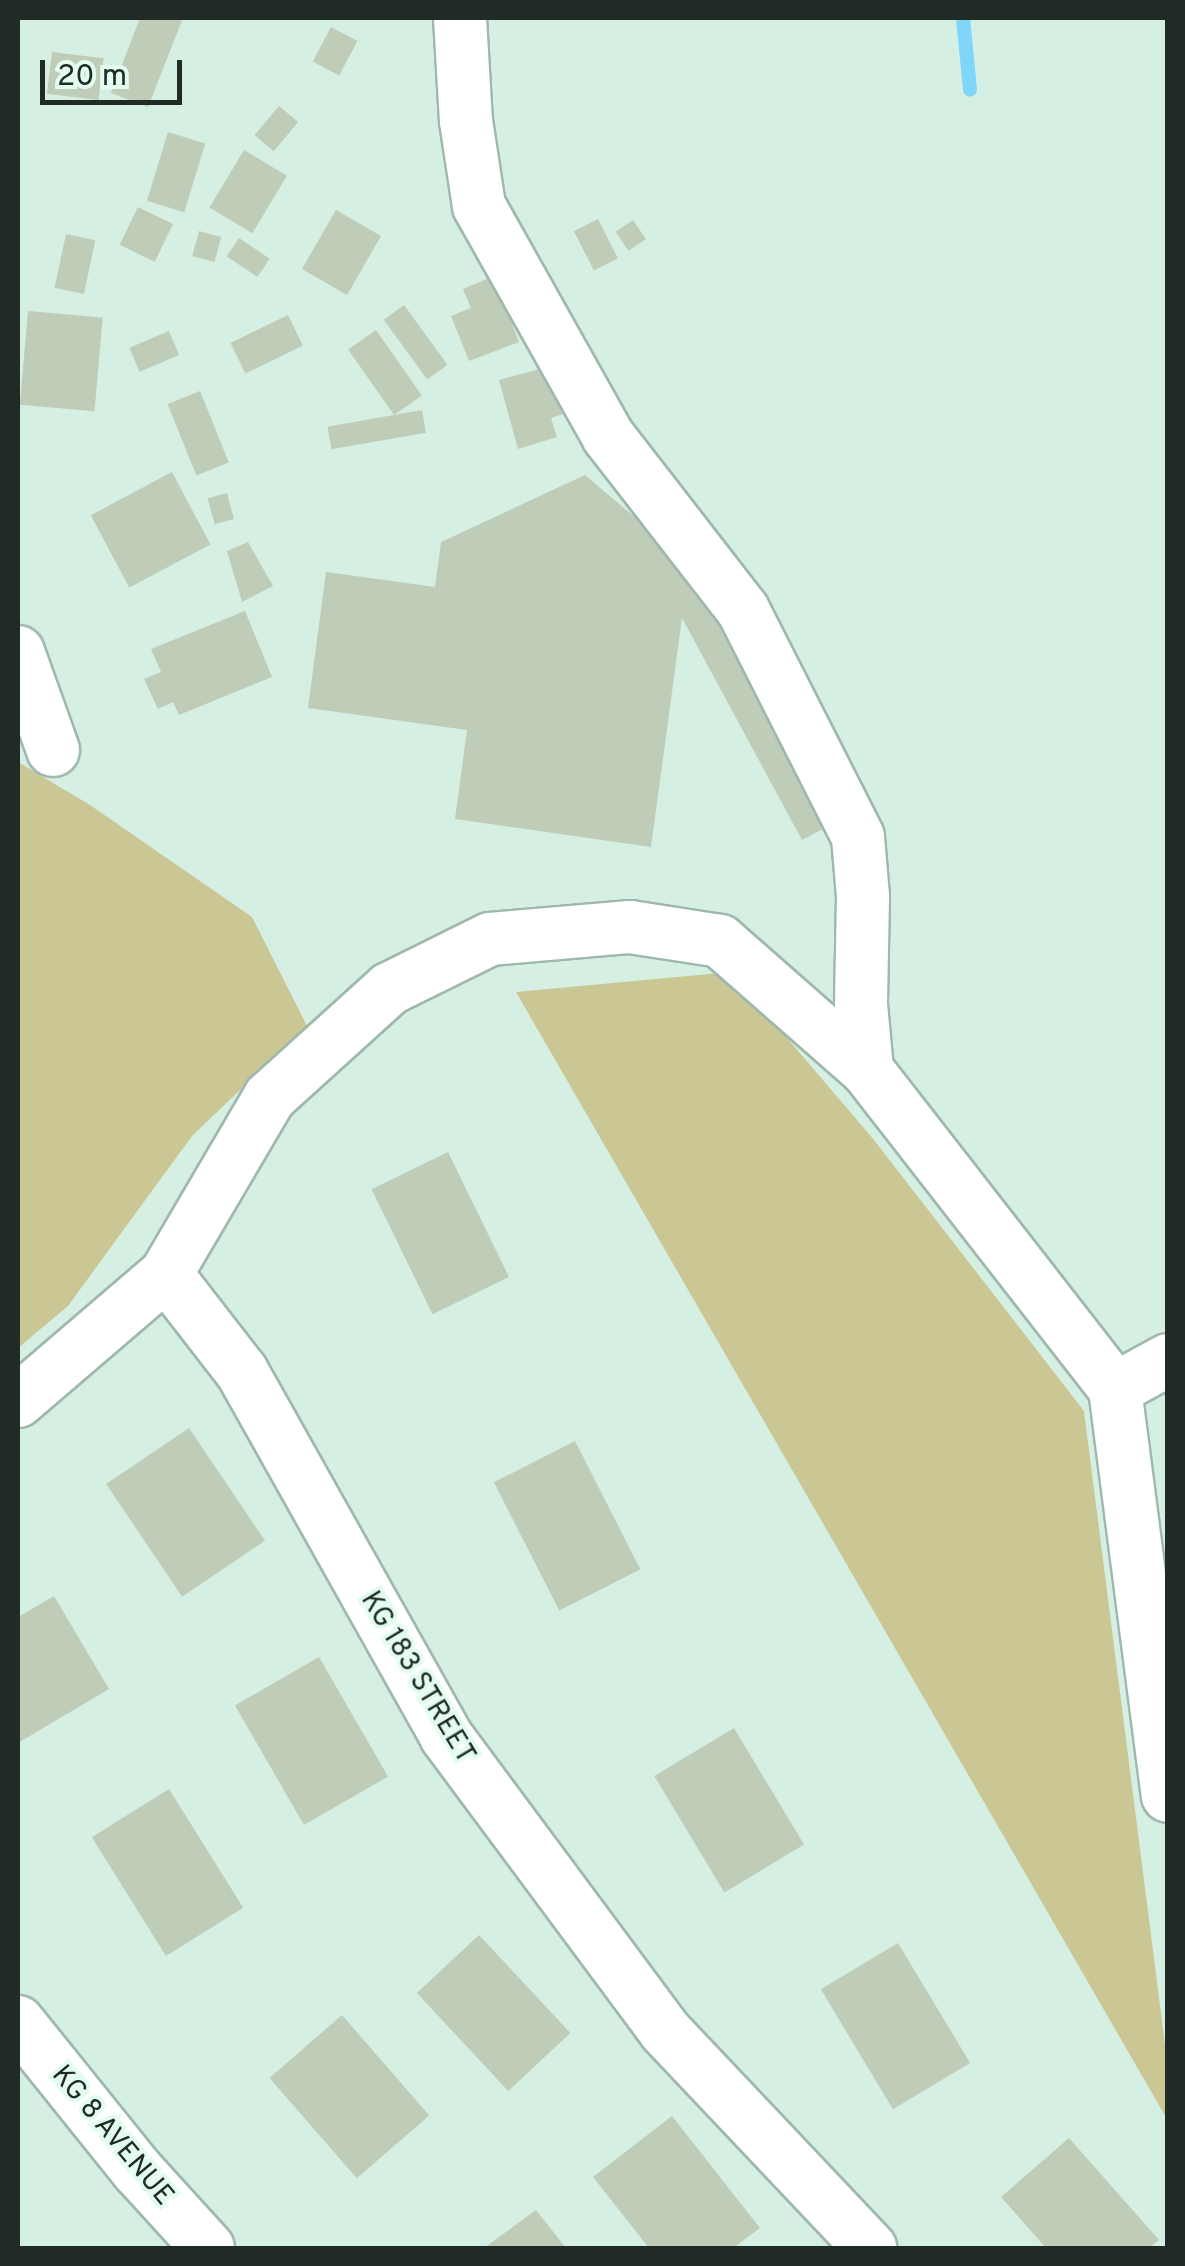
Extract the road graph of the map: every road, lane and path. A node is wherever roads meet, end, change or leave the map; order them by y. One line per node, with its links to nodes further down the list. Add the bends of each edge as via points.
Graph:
1 (460, 18): 4 (street, via 479,206 608,436 743,610 858,837)
2 (18, 652): 3 (street)
3 (52, 750)
4 (867, 1070): 5 (street, via 720,941 630,927 490,938 389,988 270,1096); 7 (street)
5 (166, 1274): 8 (street); 12 (street, KG 183 STREET, via 242,1372 446,1736 665,2030)
6 (1168, 1360): 7 (street)
7 (1115, 1389): 9 (street)
8 (18, 1401)
9 (1168, 1796)
10 (18, 2022): 11 (street, KG 8 AVENUE)
11 (208, 2248)
12 (870, 2248)

